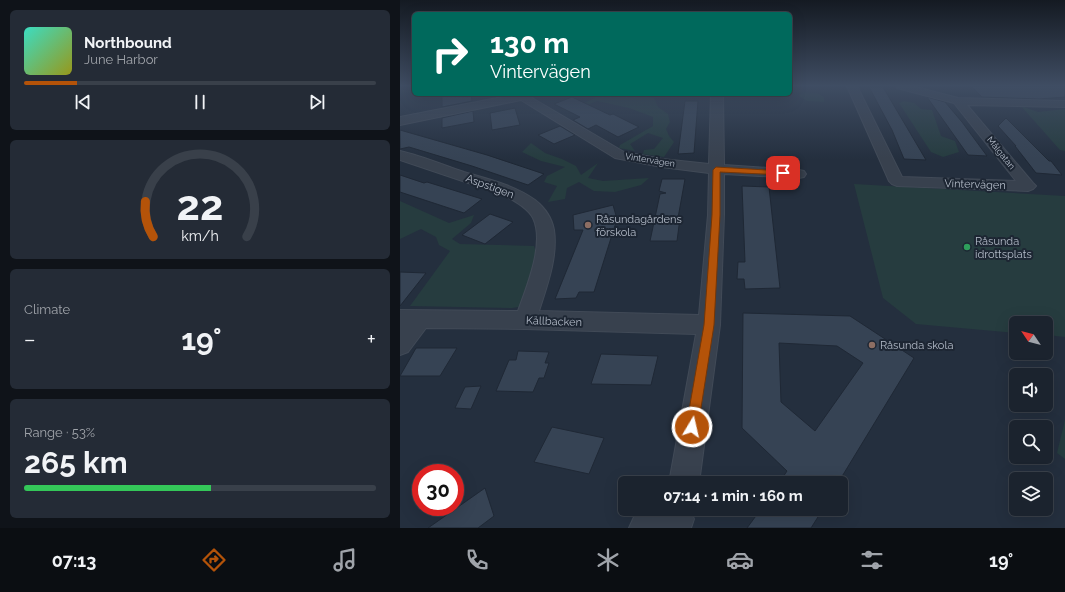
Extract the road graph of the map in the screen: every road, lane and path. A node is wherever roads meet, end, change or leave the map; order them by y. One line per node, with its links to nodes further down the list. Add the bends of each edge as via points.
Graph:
1 (441, 111): 6 (street)
2 (550, 111): 8 (street, Vintervägen, via 620,156)
3 (717, 111): 8 (street)
4 (864, 111): 10 (street, Vintervägen, via 897,181)
5 (966, 111): 10 (street, Målgatan)
6 (400, 121)
7 (400, 155): 12 (street, Aspstigen, via 510,192 522,198 538,213 545,232 545,258)
8 (716, 170): 9 (street, Vintervägen); 13 (street, via 716,215)
9 (798, 174)
10 (1028, 186)
11 (410, 319): 12 (street, Källbacken); 14 (street)
12 (526, 320): 13 (street, Källbacken)
13 (709, 325): 15 (street)
14 (400, 345)
15 (685, 476)
16 (679, 519): 17 (street)
17 (645, 528)

